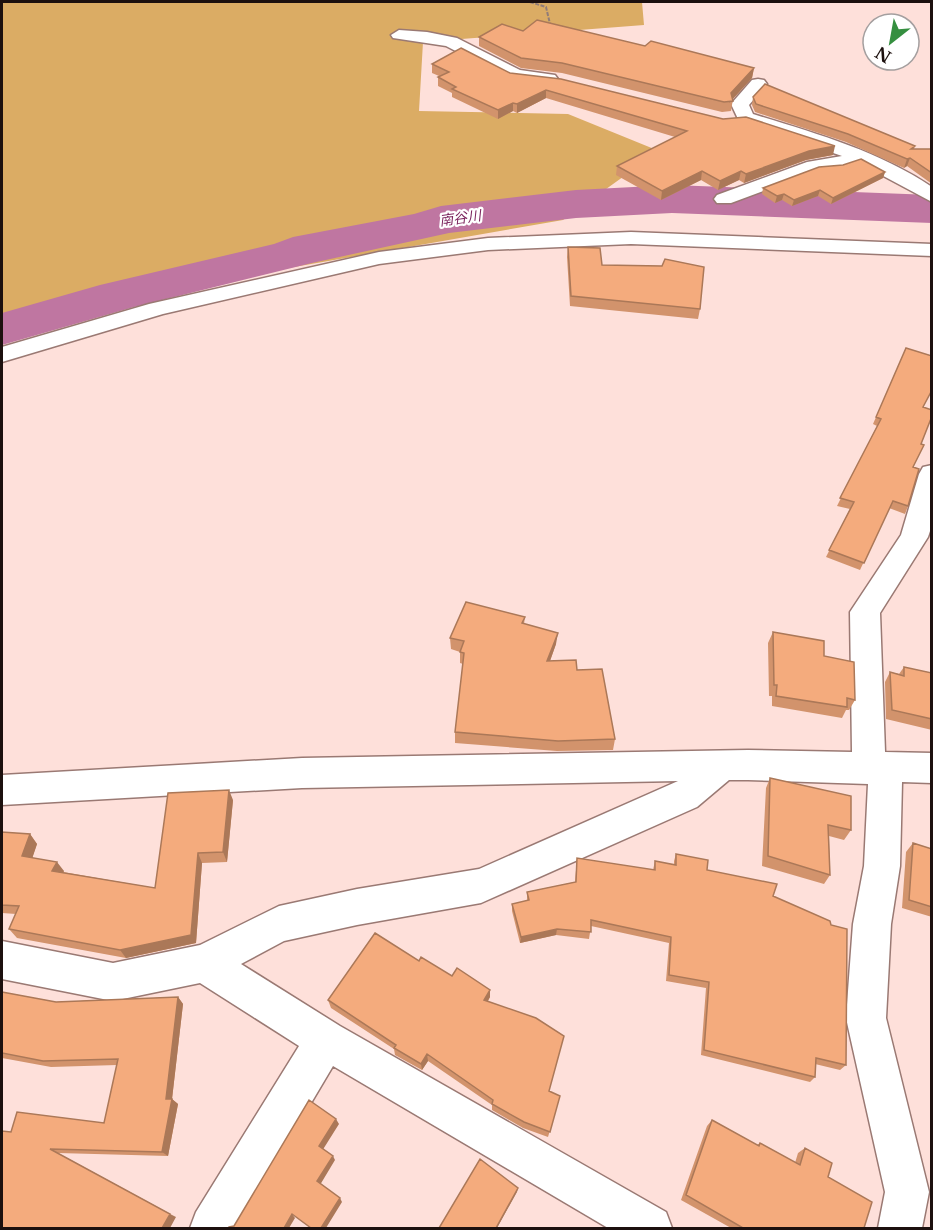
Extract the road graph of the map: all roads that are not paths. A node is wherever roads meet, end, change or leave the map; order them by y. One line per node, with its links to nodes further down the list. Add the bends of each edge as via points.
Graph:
1 (399, 34): 2 (street, via 451,42 516,75)
2 (561, 80)
3 (758, 84): 4 (street, via 740,104)
4 (745, 117): 5 (street); 6 (street)
5 (722, 120)
6 (859, 156): 7 (street); 8 (street, via 814,166)
7 (932, 196)
8 (724, 198)
9 (932, 250): 10 (street, via 631,238 488,243 379,258 169,306)
10 (2, 355)
11 (932, 474): 14 (street, via 915,537 865,612)
12 (721, 766): 14 (street); 15 (street, via 302,773); 17 (street, via 685,796 481,886 279,924)
13 (932, 768): 14 (street)
14 (877, 769): 21 (street, via 882,866 872,924 866,1018 908,1192)
15 (2, 790)
16 (2, 960): 17 (street, via 112,982)
17 (204, 963): 18 (street)
18 (326, 1040): 19 (street); 20 (street)
19 (212, 1228)
20 (650, 1228)
21 (900, 1228)

